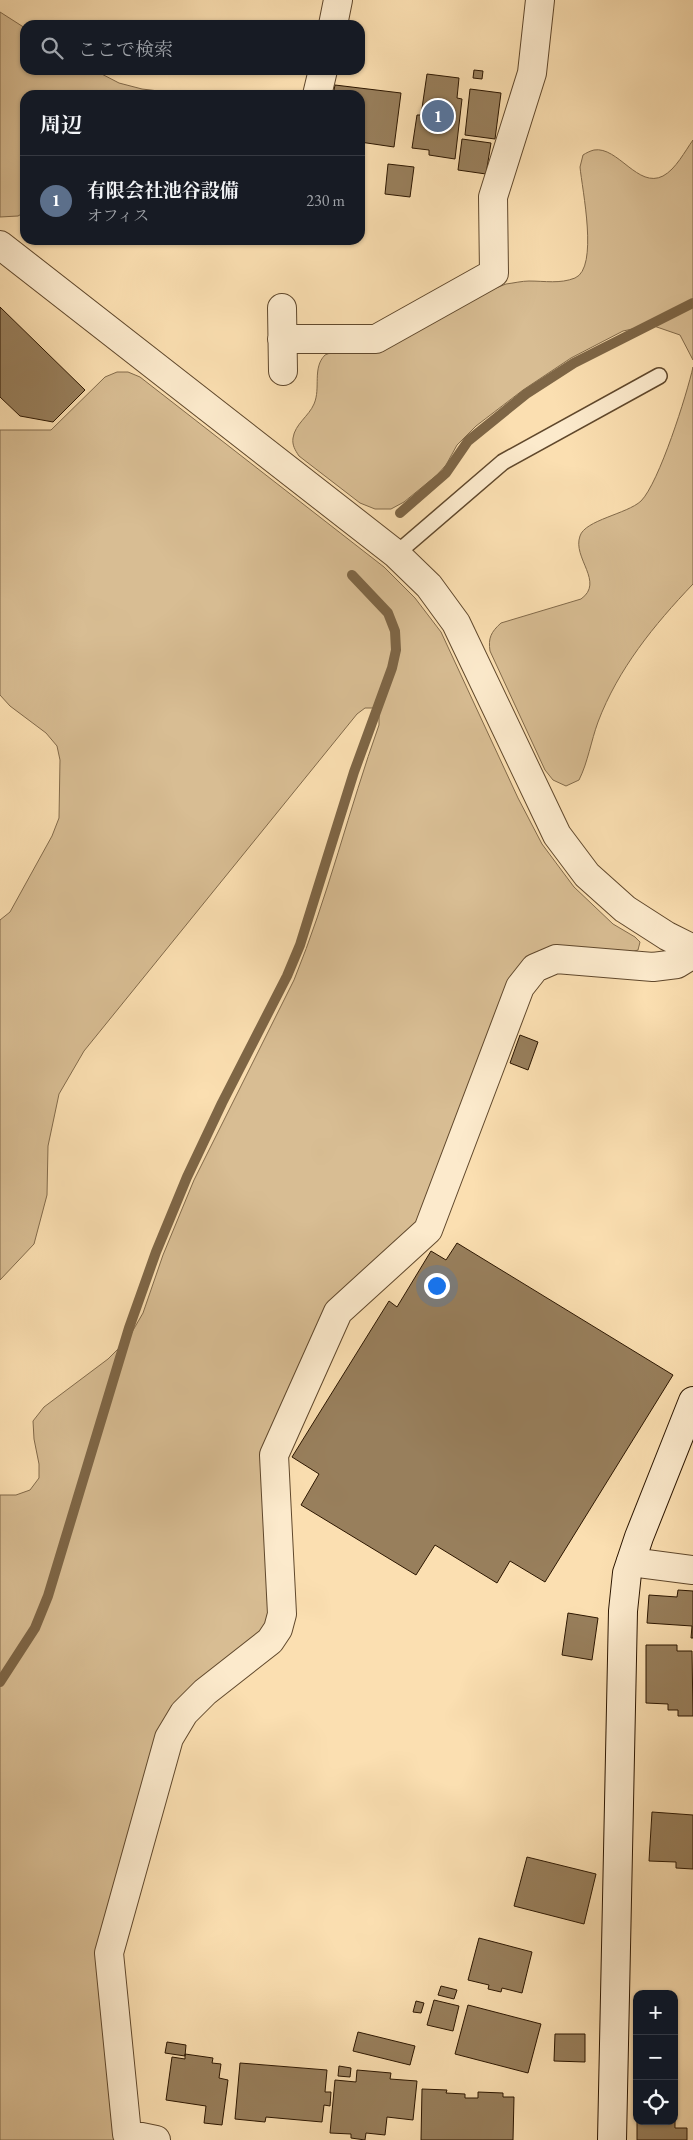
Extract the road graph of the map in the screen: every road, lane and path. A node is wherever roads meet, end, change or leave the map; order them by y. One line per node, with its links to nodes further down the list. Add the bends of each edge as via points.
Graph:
1 (338, 0): 3 (street)
2 (540, 0): 8 (street, via 532,73 492,197 494,273 376,339)
3 (334, 20)
4 (322, 75): 5 (street)
5 (318, 90)
6 (11, 243): 11 (street)
7 (282, 308): 8 (street)
8 (282, 339): 9 (street)
9 (283, 371)
10 (660, 376): 11 (lane, via 503,462)
11 (396, 554): 12 (street, via 429,586 456,623 534,790 562,842 587,875 625,909)
12 (693, 949)
13 (693, 954): 17 (street, via 677,964 653,967 556,959 535,968 520,987 428,1230 338,1312 274,1455 282,1614 278,1629 270,1641 205,1692 184,1713 169,1738 109,1953 127,2134)
14 (693, 1401): 15 (street)
15 (631, 1562): 16 (street); 18 (street, via 623,1610)
16 (693, 1570)
17 (156, 2140)
18 (612, 2140)

